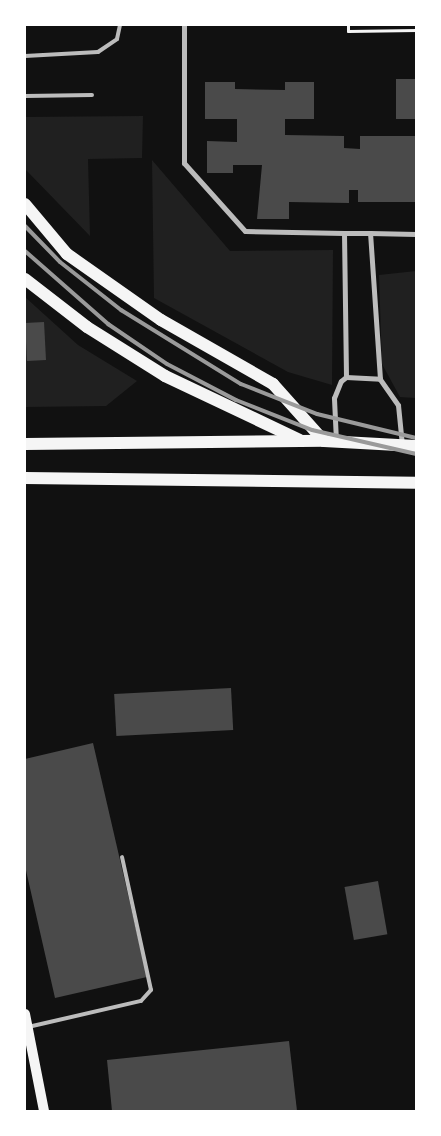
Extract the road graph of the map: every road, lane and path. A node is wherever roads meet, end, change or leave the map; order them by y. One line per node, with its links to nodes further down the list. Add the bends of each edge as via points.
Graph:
1 (120, 25): 5 (lane, via 117,39 98,52)
2 (184, 25): 9 (street, via 184,163 245,231)
3 (348, 25): 4 (path, via 348,31)
4 (416, 30)
5 (25, 56)
6 (25, 96): 7 (lane)
7 (92, 96)
8 (25, 204): 15 (main road, via 68,254 161,320 273,384)
9 (344, 233): 10 (street); 13 (street)
10 (370, 233): 11 (street); 14 (street)
11 (416, 234)
12 (25, 279): 16 (main road, via 87,326 165,376)
13 (346, 376): 14 (street); 15 (street, via 334,398)
14 (380, 378): 18 (street, via 398,405)
15 (330, 442): 16 (main road); 18 (main road)
16 (305, 443): 17 (main road)
17 (25, 444)
18 (402, 446): 19 (main road)
19 (416, 446)
20 (25, 478): 21 (main road)
21 (416, 483)
22 (122, 856): 24 (lane, via 151,990 141,1001)
23 (25, 1014): 24 (main road)
24 (28, 1028): 25 (main road)
25 (44, 1111)

